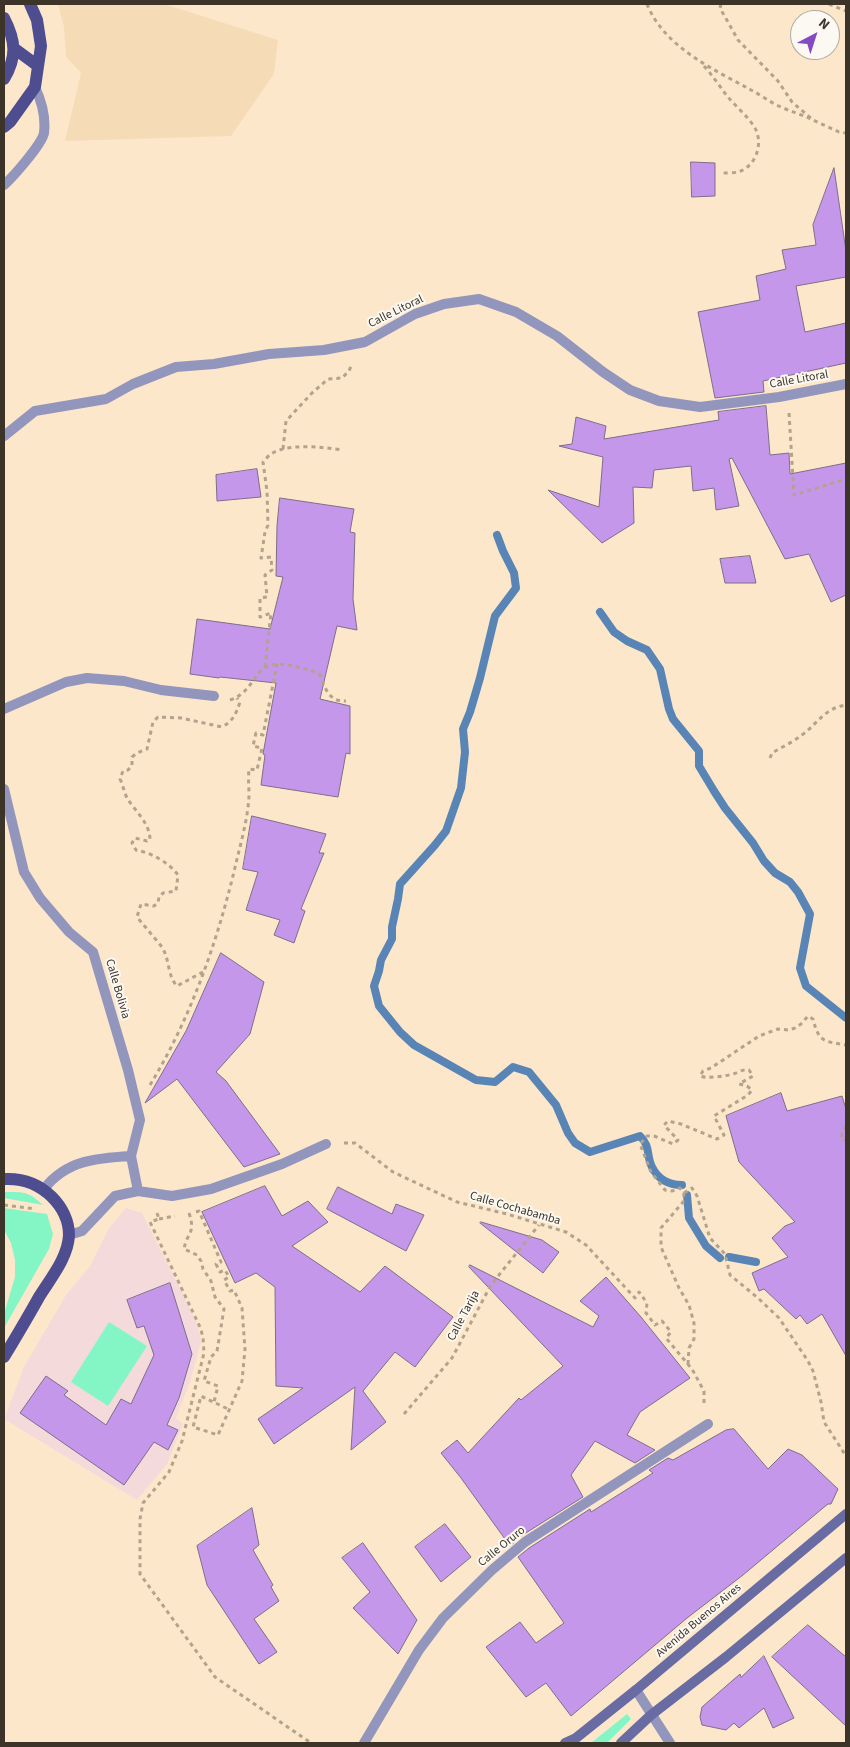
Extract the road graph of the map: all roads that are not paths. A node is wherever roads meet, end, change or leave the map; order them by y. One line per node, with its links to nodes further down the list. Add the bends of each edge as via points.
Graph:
1 (30, 4): 4 (main road, via 37,20 41,46)
2 (4, 18): 3 (main road)
3 (15, 50): 4 (main road); 5 (main road)
4 (38, 66): 6 (main road)
5 (4, 80)
6 (35, 88): 7 (main road); 8 (street, via 43,104 44,135)
7 (4, 127)
8 (4, 185)
9 (846, 384): 10 (street, Calle Litoral, via 700,407 659,401 630,390 557,336 516,312 479,299 444,304 415,314 365,342 176,368 133,384 106,399 35,411)
10 (4, 436)
11 (214, 696): 12 (street, via 88,678 66,682)
12 (4, 709)
13 (4, 788): 15 (street, Calle Bolivia, via 24,872 40,898 69,932 93,952 140,1120)
14 (326, 1144): 18 (street, via 282,1164 211,1189 172,1196)
15 (131, 1156): 17 (street, via 95,1158 53,1178); 18 (street, Calle Bolivia)
16 (4, 1178): 17 (main road)
17 (44, 1189): 19 (main road, via 59,1204)
18 (138, 1191): 19 (street, via 115,1196 82,1232)
19 (69, 1235): 20 (main road, via 54,1274)
20 (4, 1357)
21 (708, 1424): 26 (street, Calle Oruro, via 524,1542 492,1570 443,1618 419,1650)
22 (846, 1514): 24 (main road, Avenida Buenos Aires)
23 (846, 1558): 25 (main road)
24 (636, 1690): 25 (street); 27 (main road, Avenida Buenos Aires, via 576,1738)
25 (651, 1715): 28 (main road); 29 (street)
26 (364, 1743)
27 (565, 1743)
28 (621, 1743)
29 (670, 1743)

